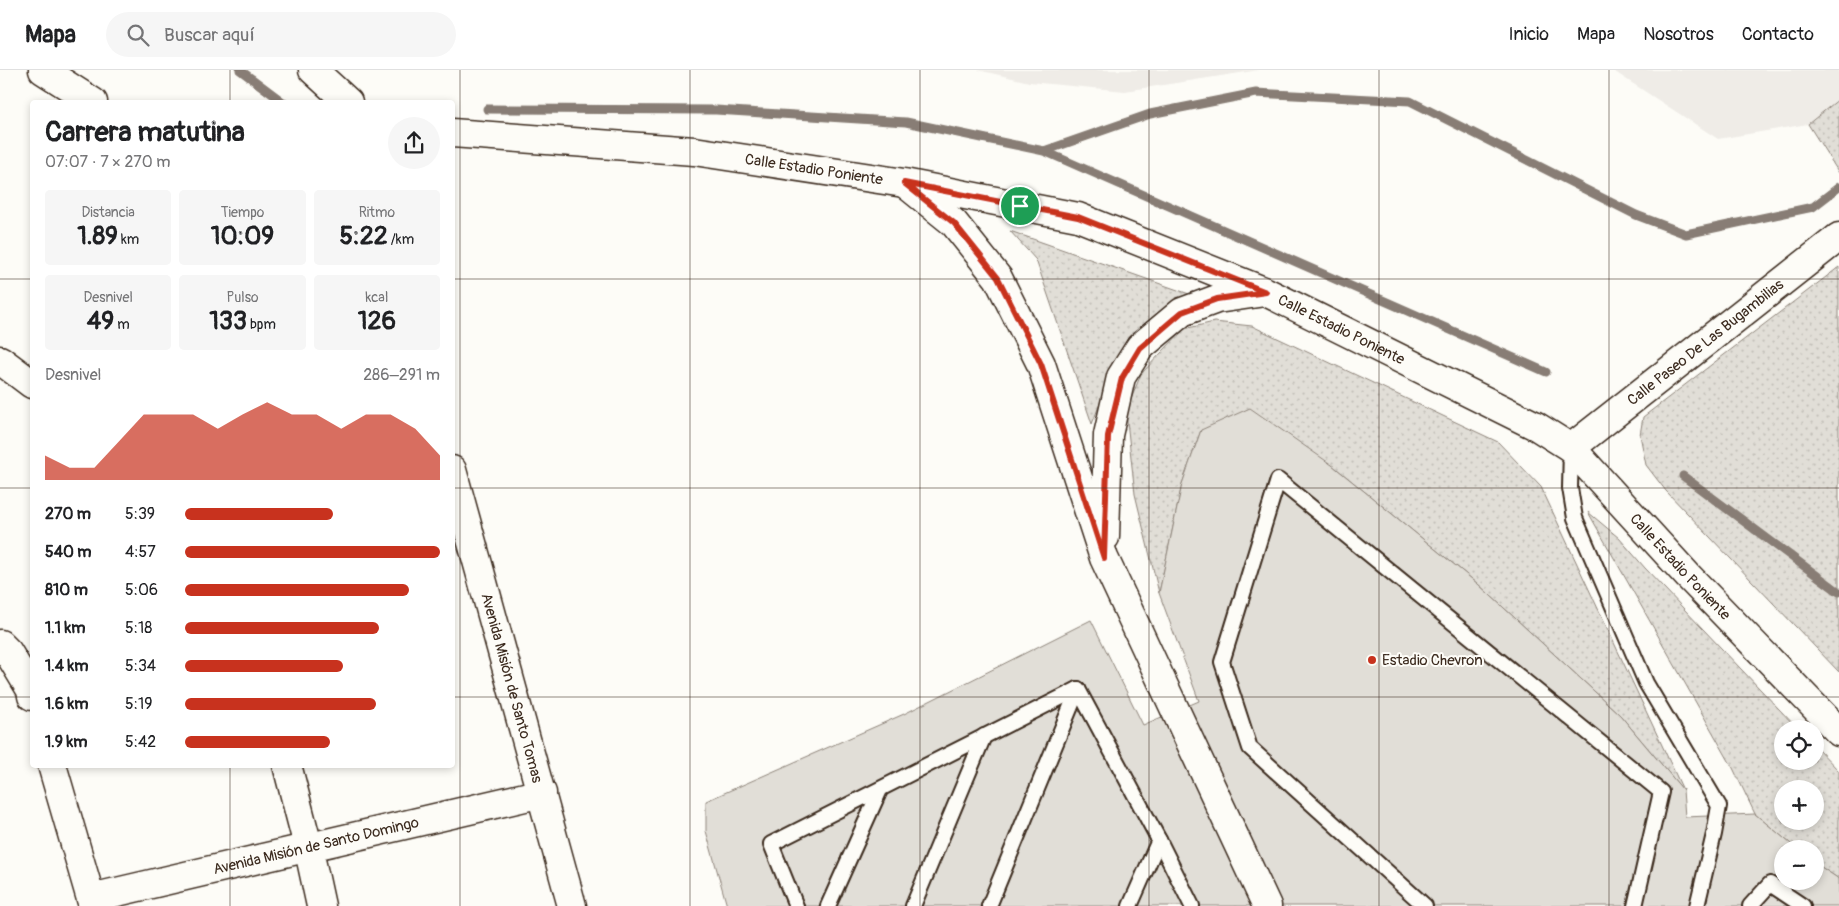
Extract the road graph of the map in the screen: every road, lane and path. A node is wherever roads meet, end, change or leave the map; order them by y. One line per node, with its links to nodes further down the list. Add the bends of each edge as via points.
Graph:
1 (43, 70): 3 (street)
2 (313, 70): 4 (street)
3 (89, 100)
4 (346, 100)
5 (455, 133): 6 (street, Calle Estadio Poniente, via 694,151)
6 (904, 183): 8 (street, Calle Estadio Poniente, via 1078,217); 13 (street, via 954,223 998,278 1041,364)
7 (1839, 237): 11 (street, Calle Paseo De Las Bugambilias)
8 (1266, 292): 11 (street, Calle Estadio Poniente, via 1536,426); 13 (street, via 1217,299 1182,312 1140,348 1122,378 1108,436)
9 (0, 360): 10 (street)
10 (30, 382)
11 (1572, 448): 17 (street, Calle Estadio Poniente, via 1688,576); 37 (lane, via 1570,488 1575,518 1646,683 1719,806)
12 (455, 481): 22 (street, Avenida Misión de Santo Tomas)
13 (1104, 558): 34 (street)
14 (0, 644): 15 (street)
15 (30, 688)
16 (1078, 689): 18 (lane); 23 (lane); 31 (lane)
17 (1839, 732)
18 (984, 736): 21 (lane); 30 (lane)
19 (53, 768): 25 (street)
20 (288, 768): 24 (street)
21 (880, 790): 28 (lane, via 771,844); 29 (lane)
22 (542, 793): 24 (street, Avenida Misión de Santo Domingo); 27 (street, Avenida Misión de Santo Tomas)
23 (1159, 840): 32 (lane); 33 (lane)
24 (308, 846): 25 (street, Avenida Misión de Santo Domingo); 26 (street)
25 (92, 902)
26 (321, 906)
27 (572, 906)
28 (796, 906)
29 (828, 906)
30 (913, 906)
31 (989, 906)
32 (1130, 906)
33 (1192, 906)
34 (1267, 906)
35 (1425, 906): 36 (lane, via 1250,748 1222,662 1278,480 1661,792)
36 (1635, 906)
37 (1697, 906)
38 (1750, 906): 39 (lane, via 1770,884)
39 (1803, 906)

